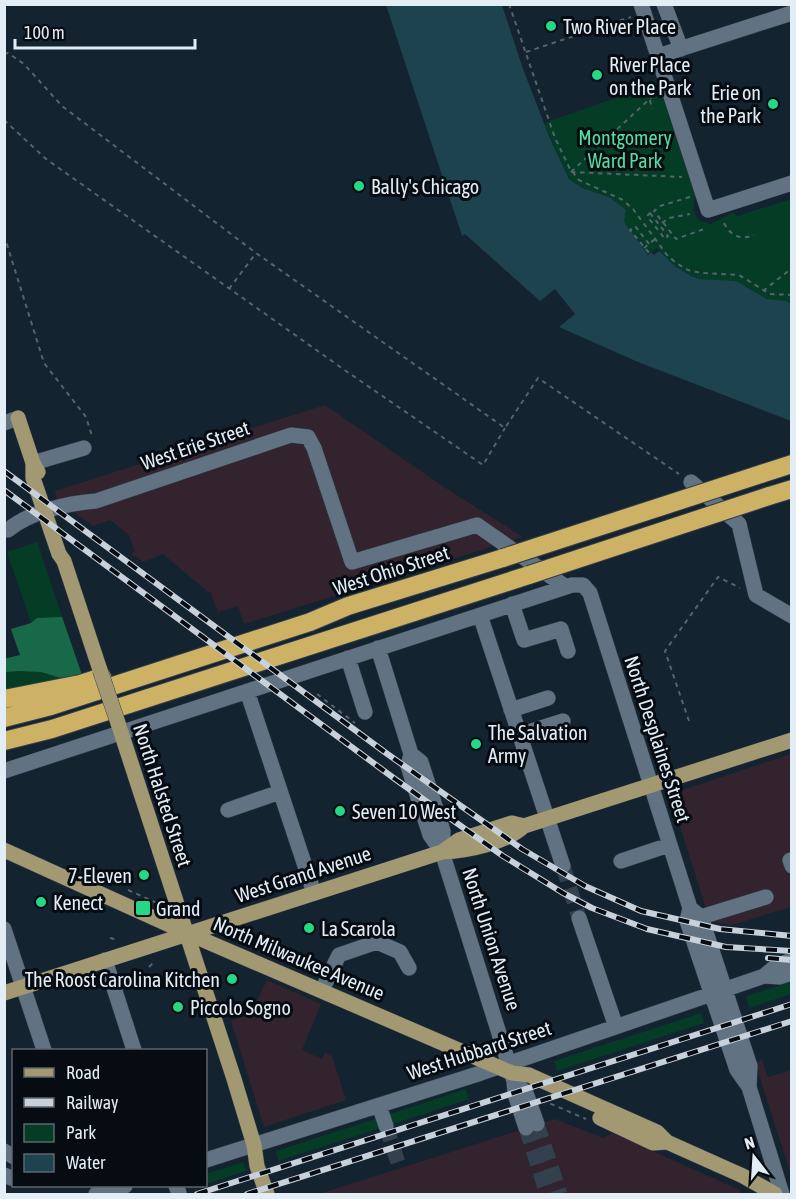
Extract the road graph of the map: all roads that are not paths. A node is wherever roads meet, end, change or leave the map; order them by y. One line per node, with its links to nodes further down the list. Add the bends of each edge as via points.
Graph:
1 (664, 4): 4 (street)
2 (636, 11): 5 (street)
3 (792, 13): 4 (street)
4 (681, 49): 5 (street)
5 (657, 56): 6 (street, via 708,210)
6 (792, 183)
7 (11, 420): 9 (main road, North Halsted Street)
8 (84, 448): 9 (street)
9 (33, 464): 15 (main road, North Halsted Street)
10 (792, 464): 11 (highway, West Ohio Street)
11 (760, 474): 14 (street); 19 (highway, West Ohio Street, bridge)
12 (691, 482): 21 (street, via 739,524 756,595)
13 (792, 489): 14 (highway)
14 (769, 496): 35 (highway, bridge, via 52,729)
15 (50, 516): 16 (street, West Erie Street, via 23,529); 17 (street, West Erie Street, via 80,512 96,501 291,435 308,437 352,562 477,525); 32 (main road, North Halsted Street, bridge)
16 (6, 531)
17 (566, 587): 18 (street); 37 (street, North Desplaines Street, via 583,585 590,593)
18 (512, 604): 20 (street); 23 (street, via 524,640 561,629)
19 (348, 606): 27 (highway, via 306,612 80,684); 29 (highway, West Ohio Street, via 86,695)
20 (480, 615): 22 (street); 28 (street)
21 (792, 616)
22 (378, 648): 24 (street); 43 (street, North Union Avenue, via 411,754 421,762 443,831)
23 (568, 651)
24 (348, 658): 25 (street); 30 (street)
25 (247, 691): 32 (street); 38 (street)
26 (548, 698): 28 (street)
27 (4, 699)
28 (511, 710): 33 (street)
29 (4, 718)
30 (361, 718)
31 (563, 721): 33 (street)
32 (119, 728): 36 (street); 51 (main road, North Halsted Street)
33 (519, 735): 40 (street)
34 (792, 740): 37 (main road, West Grand Avenue)
35 (4, 741)
36 (4, 771)
37 (650, 785): 40 (main road, West Grand Avenue); 41 (street, North Desplaines Street)
38 (280, 792): 39 (street); 46 (street)
39 (228, 810)
40 (547, 818): 43 (main road, West Grand Avenue, via 524,826 515,834 462,851); 45 (street)
41 (669, 845): 44 (street); 48 (street, North Desplaines Street)
42 (4, 850): 51 (main road, North Milwaukee Avenue)
43 (442, 852): 46 (main road, West Grand Avenue); 64 (street, North Union Avenue)
44 (621, 861)
45 (563, 866)
46 (314, 893): 51 (main road, West Grand Avenue)
47 (766, 897): 48 (street)
48 (695, 913): 59 (street, North Desplaines Street, via 687,921)
49 (579, 918): 61 (street)
50 (4, 929): 57 (street)
51 (187, 933): 52 (main road, West Grand Avenue); 58 (main road, North Milwaukee Avenue); 68 (main road, North Halsted Street)
52 (105, 960): 57 (main road, West Grand Avenue); 63 (street)
53 (792, 960): 56 (street, West Hubbard Street)
54 (409, 968): 58 (street, via 400,952 377,942 339,955)
55 (792, 973): 56 (street, West Hubbard Street)
56 (764, 976): 59 (street, West Hubbard Street)
57 (24, 987): 60 (main road, West Grand Avenue); 62 (street)
58 (322, 990): 64 (main road, North Milwaukee Avenue)
59 (718, 992): 61 (street, West Hubbard Street); 75 (street, North Desplaines Street, via 750,1066 749,1087)
60 (4, 993)
61 (616, 1027): 64 (street, West Hubbard Street)
62 (44, 1049)
63 (134, 1049)
64 (509, 1071): 65 (street, West Hubbard Street); 67 (street, North Union Avenue, via 526,1093); 74 (main road, North Milwaukee Avenue, via 529,1075 657,1132 667,1142)
65 (379, 1105): 66 (street); 68 (street, West Hubbard Street)
66 (386, 1126)
67 (531, 1126)
68 (254, 1145): 69 (street, West Hubbard Street); 72 (main road, North Halsted Street); 73 (main road, North Halsted Street, via 267,1162)
69 (207, 1160)
70 (119, 1187): 71 (street)
71 (96, 1194)
72 (267, 1194)
73 (277, 1194)
74 (775, 1194)
75 (783, 1194)

